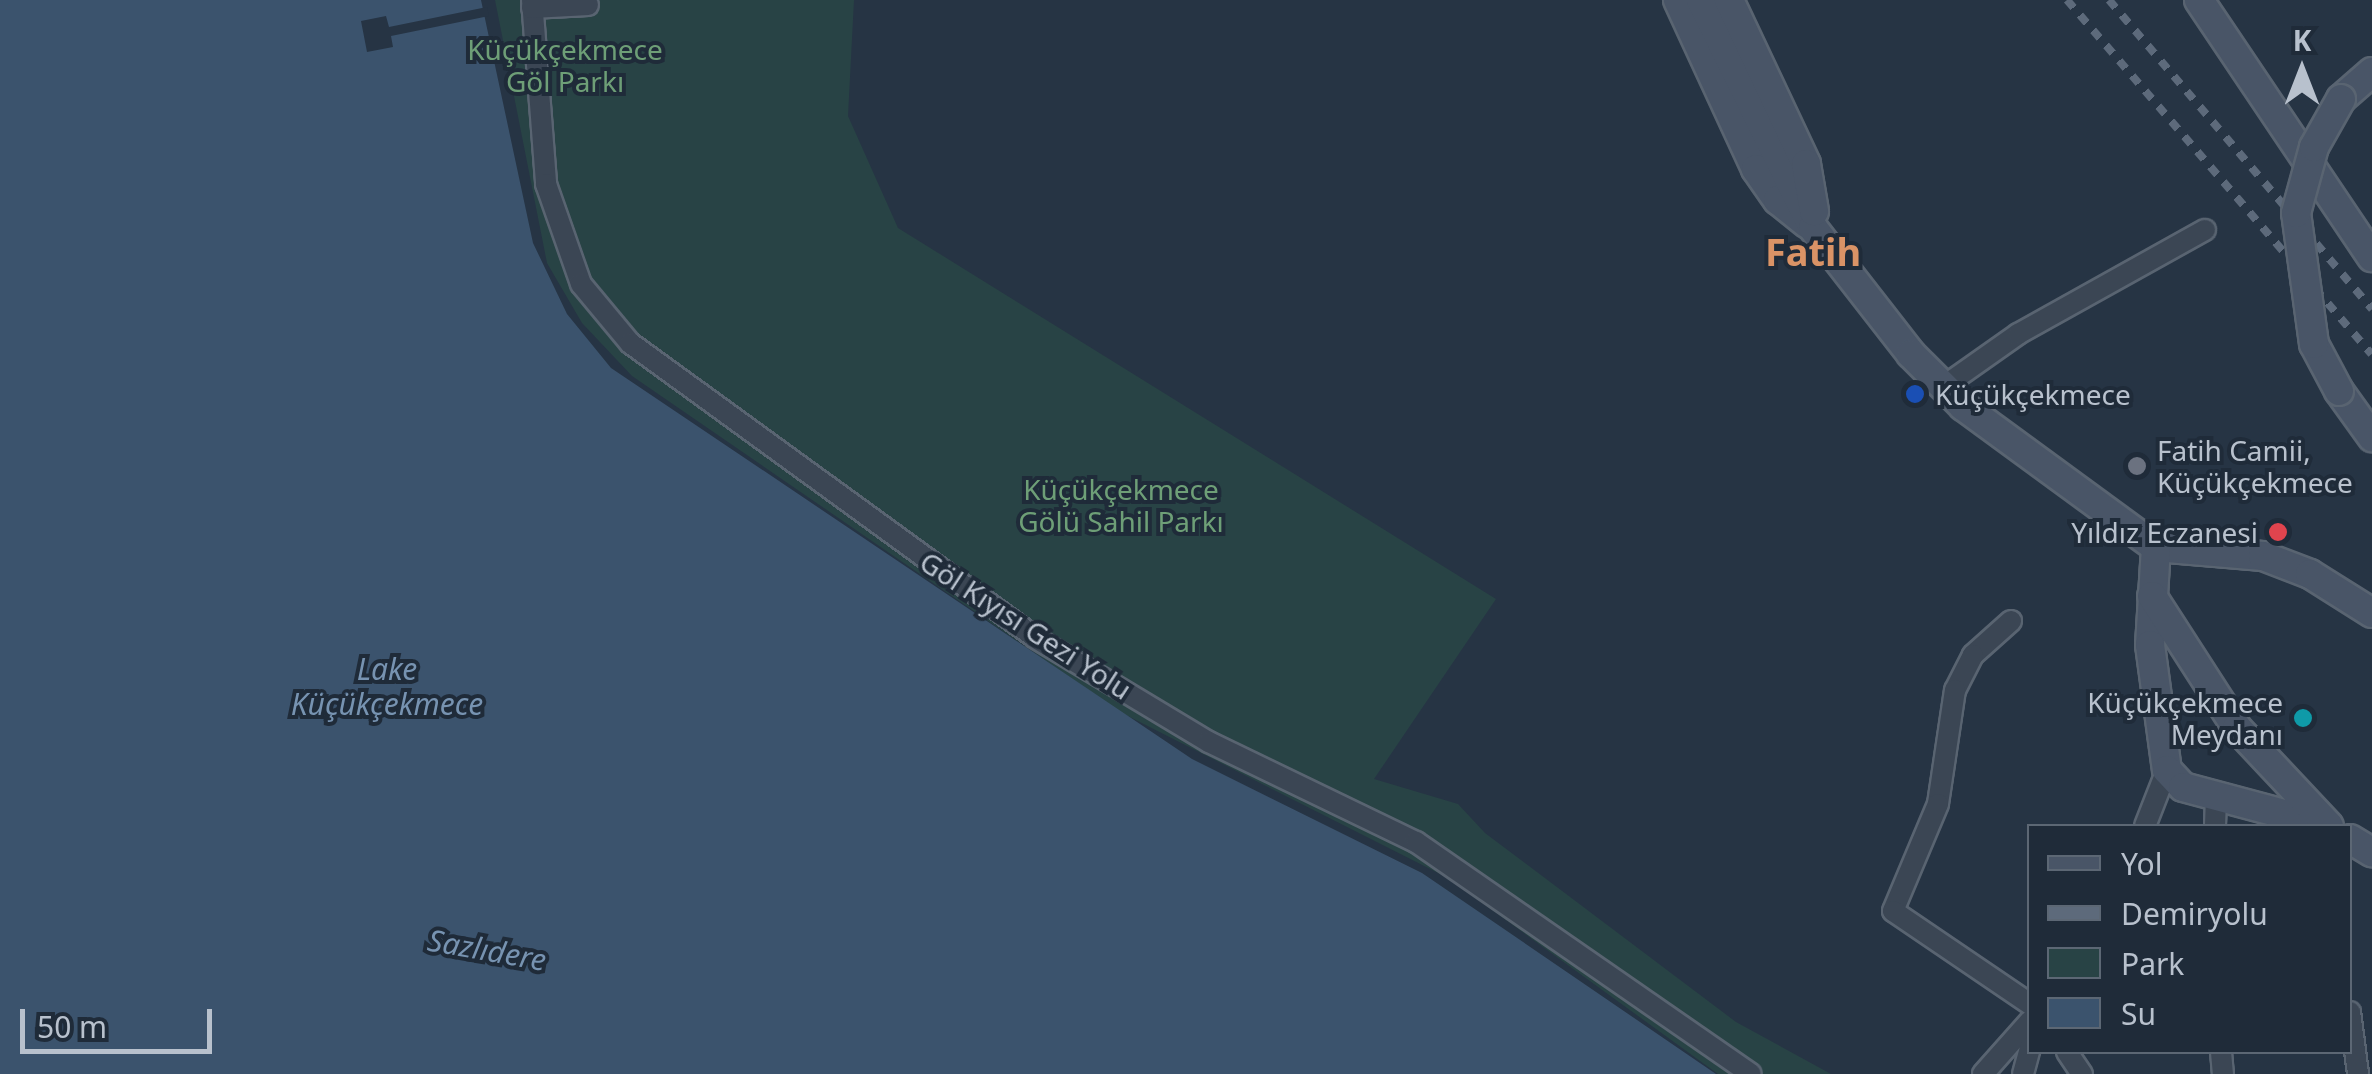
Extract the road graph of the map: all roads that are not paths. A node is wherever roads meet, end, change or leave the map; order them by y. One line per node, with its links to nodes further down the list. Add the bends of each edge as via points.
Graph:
1 (1678, 0): 8 (street, via 1756,169 1778,200)
2 (1701, 0): 8 (street)
3 (1729, 0): 8 (street, via 1806,164 1815,193)
4 (2199, 0): 10 (street)
5 (532, 4): 6 (street); 25 (street, Göl Kıyısı Gezi Yolu, via 546,184 581,284 630,343 1034,636 1209,742 1416,842)
6 (588, 6)
7 (2372, 72): 12 (street, bridge, via 2342,99 2314,147 2296,212 2314,344)
8 (1813, 228): 11 (street)
9 (2205, 230): 11 (street, via 2018,334)
10 (2372, 257)
11 (1943, 387): 13 (street)
12 (2372, 437)
13 (2156, 547): 14 (street); 15 (street, via 2262,556 2310,574)
14 (2152, 596): 17 (street, via 2151,656); 21 (street, via 2237,728)
15 (2372, 613)
16 (2011, 621): 22 (street, via 1973,655 1955,690 1938,804 1893,911)
17 (2167, 770): 18 (street); 19 (street)
18 (2216, 812): 20 (street)
19 (2145, 824)
20 (2314, 824)
21 (2328, 824)
22 (2027, 1002)
23 (2027, 1024): 26 (street)
24 (2352, 1028): 27 (street)
25 (1751, 1074)
26 (1982, 1074)
27 (2358, 1074)

